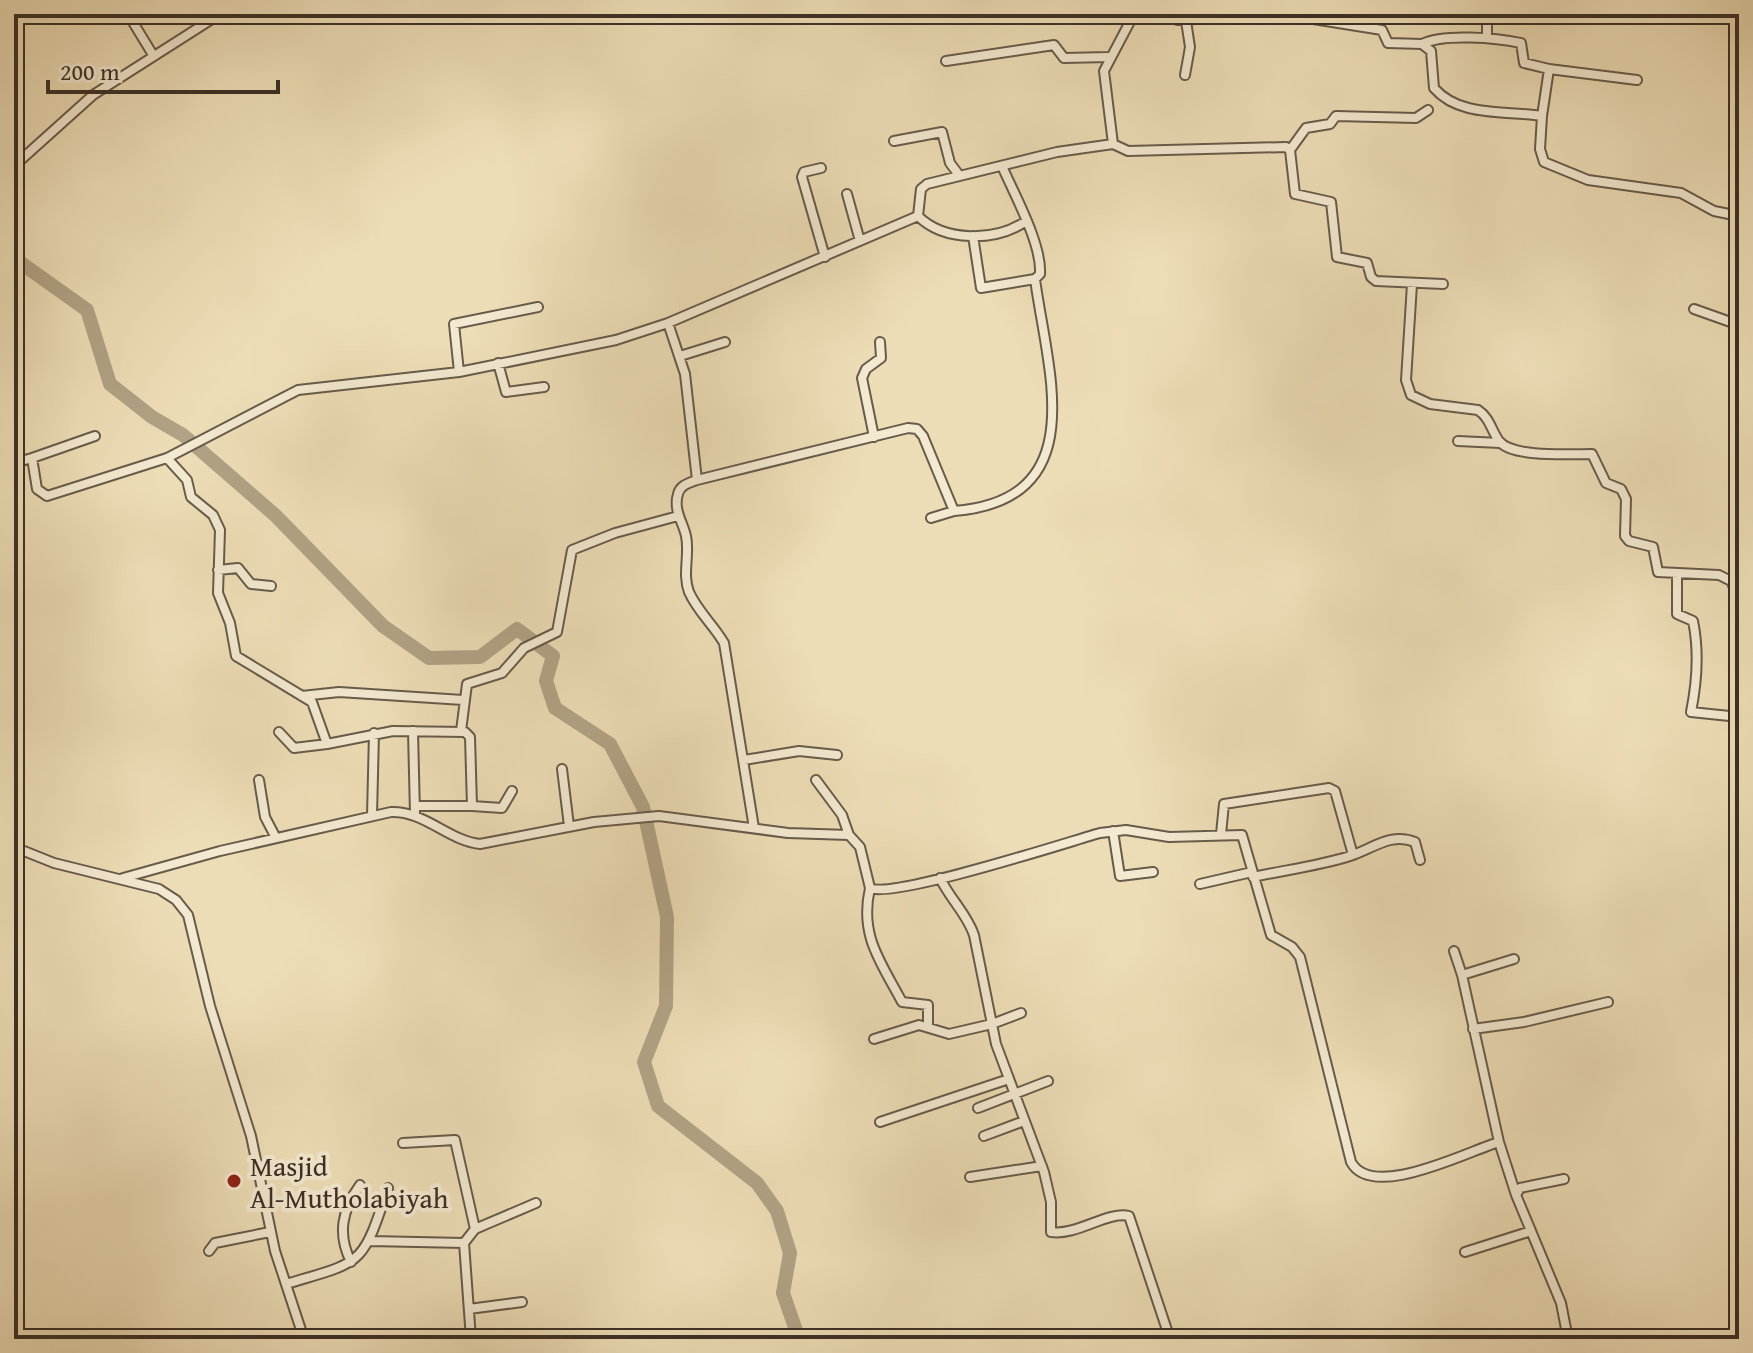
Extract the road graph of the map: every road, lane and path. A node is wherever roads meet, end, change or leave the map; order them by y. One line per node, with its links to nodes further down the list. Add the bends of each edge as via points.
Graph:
1 (128, 14): 10 (street)
2 (220, 14): 10 (street)
3 (1134, 14): 11 (street)
4 (1161, 14): 14 (street, via 1191,20)
5 (1282, 14): 7 (street)
6 (1487, 14): 8 (street)
7 (1321, 17): 9 (street, via 1382,30 1388,43)
8 (1487, 38): 9 (street); 13 (street, via 1521,43 1524,63)
9 (1422, 44): 17 (street, via 1431,51 1434,88 1445,99 1470,109)
10 (153, 55): 21 (street, via 93,95)
11 (1109, 57): 12 (street, via 1064,58 1054,45); 19 (street, via 1104,71)
12 (946, 61)
13 (1549, 69): 15 (street); 17 (street)
14 (1185, 75)
15 (1637, 80)
16 (1428, 110): 20 (street, via 1416,118 1336,116 1330,124 1306,128)
17 (1542, 116): 27 (street, via 1544,162 1588,180 1681,193 1714,211)
18 (894, 141): 24 (street, via 942,132)
19 (1113, 144): 20 (street, via 1128,151 1280,146); 22 (street)
20 (1290, 150): 33 (street, via 1295,194 1331,202 1337,257 1367,263 1376,281)
21 (14, 166)
22 (1002, 166): 24 (street); 28 (street)
23 (821, 168): 31 (street, via 802,177)
24 (959, 175): 26 (street, via 923,186)
25 (847, 194): 30 (street)
26 (918, 216): 29 (street, via 944,232); 30 (street)
27 (1739, 216)
28 (1026, 221): 29 (street, via 1016,228); 32 (street, via 1041,265)
29 (973, 236): 32 (street, via 981,288)
30 (860, 241): 31 (street)
31 (825, 257): 37 (street)
32 (1035, 279): 53 (street, via 1055,412 1043,461 1030,480 1004,497)
33 (1412, 284): 34 (street); 48 (street, via 1406,380 1411,395 1430,404 1478,410)
34 (1443, 284)
35 (538, 307): 43 (street, via 454,324)
36 (1694, 309): 38 (street)
37 (668, 323): 41 (street); 42 (street, via 603,343)
38 (1739, 325)
39 (725, 342): 41 (street)
40 (880, 342): 46 (street, via 881,358 862,378)
41 (680, 356): 52 (street)
42 (498, 363): 43 (street); 44 (street, via 509,394)
43 (459, 372): 50 (street, via 298,390)
44 (544, 387)
45 (95, 436): 49 (street)
46 (874, 437): 52 (street); 53 (street, via 917,429)
47 (1458, 441): 48 (street)
48 (1500, 443): 57 (street, via 1513,450 1592,454 1606,483 1621,489 1626,499 1625,536 1653,547 1658,572)
49 (32, 458): 50 (street, via 37,489 47,496); 51 (street)
50 (167, 458): 56 (street, via 187,480 191,497 218,524)
51 (14, 463)
52 (697, 480): 54 (street, via 681,488)
53 (954, 511): 55 (street)
54 (678, 516): 61 (street, via 572,550 557,632 514,656 506,670 467,684); 69 (street, via 686,537 687,587 699,613 724,643)
55 (931, 518)
56 (218, 570): 58 (street, via 238,568 251,584); 60 (street, via 219,599 229,618 236,656)
57 (1677, 575): 59 (street, via 1719,575 1731,581); 62 (street, via 1675,608 1693,621 1695,629 1697,674 1691,712)
58 (271, 586)
59 (1739, 597)
60 (302, 696): 61 (street, via 331,692); 67 (street, via 315,706)
61 (463, 700): 64 (street)
62 (1739, 717)
63 (413, 731): 64 (street); 66 (street); 75 (street)
64 (461, 731): 74 (street, via 470,737)
65 (279, 732): 67 (street, via 294,748)
66 (374, 733): 67 (street); 76 (street)
67 (327, 744)
68 (837, 755): 69 (street, via 799,751)
69 (744, 760): 78 (street)
70 (562, 769): 77 (street)
71 (259, 780): 82 (street, via 265,817)
72 (816, 780): 81 (street, via 839,810)
73 (512, 791): 74 (street, via 502,808)
74 (472, 806): 75 (street)
75 (415, 810): 76 (street); 77 (street, via 480,844)
76 (372, 816): 82 (street)
77 (569, 826): 78 (street, via 659,816)
78 (754, 828): 81 (street)
79 (1113, 831): 80 (street, via 1169,837); 86 (street, via 1120,876); 89 (street)
80 (1221, 834): 84 (street, via 1224,804 1329,788 1335,791); 87 (street, via 1244,837)
81 (849, 835): 91 (street, via 860,847)
82 (276, 838): 88 (street)
83 (14, 847): 88 (street, via 54,863)
84 (1353, 855): 85 (street, via 1379,842 1404,839 1415,842); 87 (street)
85 (1420, 860)
86 (1153, 872)
87 (1252, 875): 90 (street); 108 (street, via 1271,935 1300,957 1356,1171 1385,1178)
88 (123, 878): 119 (street, via 167,892 188,915 248,1127)
89 (940, 878): 91 (street, via 887,891); 97 (street, via 972,928)
90 (1200, 884)
91 (870, 888): 98 (street, via 868,932 877,961 902,1002 928,1005)
92 (1454, 951): 94 (street)
93 (1514, 959): 94 (street)
94 (1462, 975): 99 (street)
95 (1608, 1002): 99 (street)
96 (1021, 1013): 97 (street)
97 (992, 1024): 98 (street, via 949,1034); 101 (street)
98 (928, 1026): 100 (street)
99 (1473, 1029): 108 (street)
100 (874, 1039)
101 (1009, 1079): 103 (street); 106 (street)
102 (1048, 1081): 103 (street)
103 (1015, 1094): 104 (street); 105 (street)
104 (978, 1108)
105 (1024, 1121): 107 (street); 110 (street)
106 (880, 1122)
107 (984, 1136)
108 (1499, 1142): 115 (street)
109 (403, 1143): 117 (street, via 455,1140)
110 (1042, 1166): 111 (street); 130 (street, via 1051,1202 1051,1232 1129,1216)
111 (970, 1177)
112 (1564, 1179): 115 (street, via 1520,1188)
113 (360, 1185): 124 (street, via 341,1230)
114 (388, 1188): 120 (street)
115 (1516, 1195): 118 (street)
116 (536, 1203): 117 (street)
117 (475, 1229): 121 (street)
118 (1531, 1231): 123 (street); 131 (street, via 1561,1303)
119 (270, 1232): 122 (street, via 215,1243); 125 (street)
120 (370, 1241): 121 (street); 124 (street)
121 (464, 1243): 127 (street)
122 (209, 1251)
123 (1465, 1252)
124 (351, 1262): 125 (street)
125 (286, 1284): 128 (street)
126 (522, 1302): 127 (street)
127 (469, 1309): 129 (street)
128 (304, 1339)
129 (471, 1339)
130 (1170, 1339)
131 (1568, 1339)

